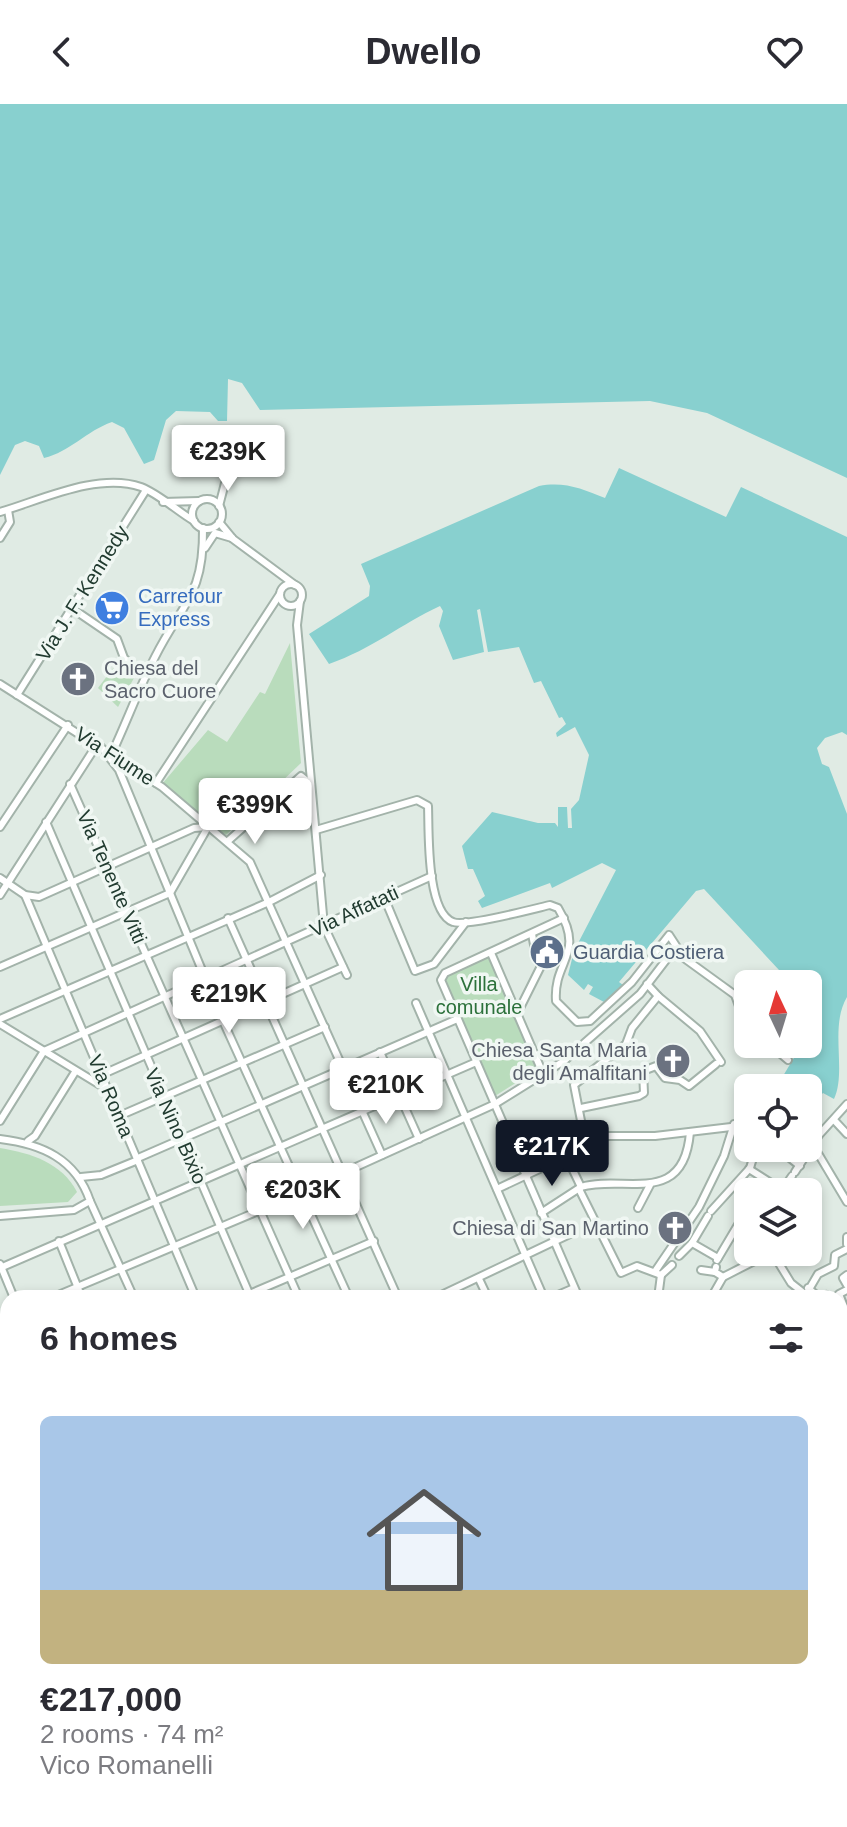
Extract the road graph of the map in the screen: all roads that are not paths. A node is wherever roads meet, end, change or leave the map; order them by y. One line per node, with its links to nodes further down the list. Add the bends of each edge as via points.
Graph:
1 (225, 483): 5 (street)
2 (146, 490): 4 (street); 6 (street, via 97,484); 18 (street, Via J. F. Kennedy)
3 (200, 501): 4 (street); 5 (street, via 213,500); 7 (street, via 192,512)
4 (163, 502): 7 (street)
5 (219, 506): 8 (street)
6 (4, 511): 10 (street, via 10,522)
7 (194, 521): 9 (street)
8 (219, 522): 9 (street); 11 (street)
9 (203, 528): 12 (street)
10 (0, 538)
11 (233, 539): 12 (street, via 215,533); 13 (street)
12 (203, 551): 21 (street, via 195,592)
13 (272, 568): 14 (street); 15 (street)
14 (295, 585): 15 (street); 16 (street)
15 (281, 591): 17 (street); 19 (street)
16 (300, 601): 17 (street); 20 (street)
17 (287, 604): 19 (street); 20 (street)
18 (73, 609): 21 (street, via 117,639 124,658); 23 (street, Via J. F. Kennedy)
19 (272, 610): 27 (street)
20 (297, 625): 29 (street)
21 (146, 676): 26 (street)
22 (0, 684): 23 (street, Via Fiume)
23 (17, 695): 24 (street, Via Fiume)
24 (68, 725): 25 (street, Via Fiume); 33 (street)
25 (98, 743): 26 (street, Via Fiume); 28 (street); 37 (street, via 119,770)
26 (112, 753): 27 (street, Via Fiume)
27 (156, 783): 34 (street, Via Fiume)
28 (70, 784): 32 (street); 38 (street, Via Tenente Vitti)
29 (311, 784): 30 (street, via 301,776); 35 (street)
30 (284, 792): 31 (street); 36 (street)
31 (290, 799)
32 (46, 822): 42 (street); 43 (street, Via Nino Bixio)
33 (0, 827)
34 (208, 827): 36 (street, Via Fiume); 37 (street); 44 (street)
35 (316, 830): 39 (street); 40 (street, via 423,801 428,806)
36 (228, 841): 48 (street, Via Fiume, via 255,872)
37 (150, 848): 38 (street); 44 (street)
38 (108, 867): 43 (street); 49 (street, Via Tenente Vitti)
39 (321, 875): 48 (street); 53 (street)
40 (432, 876): 47 (street, Via Affatati); 52 (street, via 440,912 453,923)
41 (0, 878): 42 (street)
42 (7, 883): 45 (street); 46 (street)
43 (72, 883): 46 (street, via 39,897); 54 (street, Via Nino Bixio)
44 (170, 893): 49 (street); 56 (street)
45 (0, 895)
46 (25, 895): 58 (street, Via Roma)
47 (384, 897): 52 (street, via 415,971 434,964); 53 (street, Via Affatati)
48 (269, 902): 50 (street); 57 (street, Via Fiume)
49 (128, 911): 54 (street); 61 (street, Via Tenente Vitti)
50 (228, 918): 56 (street); 62 (street)
51 (564, 918): 52 (street, via 550,905); 55 (street); 59 (street, via 571,941 556,1001 582,1023 632,982 669,935)
52 (466, 922)
53 (324, 926): 57 (street, Via Affatati); 64 (street)
54 (92, 927): 58 (street); 65 (street, Via Nino Bixio)
55 (532, 934): 60 (street); 77 (street, via 535,950 545,956)
56 (187, 935): 61 (street); 67 (street)
57 (287, 941): 62 (street, Via Affatati); 68 (street, Via Fiume)
58 (47, 946): 63 (street); 70 (street, Via Roma)
59 (676, 947): 69 (street); 71 (street)
60 (491, 953): 77 (street); 78 (street, via 442,976)
61 (147, 954): 65 (street); 72 (street, Via Tenente Vitti)
62 (247, 961): 67 (street, Via Affatati); 74 (street)
63 (0, 967)
64 (343, 967): 66 (street); 68 (street)
65 (110, 970): 70 (street); 76 (street, Via Nino Bixio)
66 (347, 975)
67 (205, 979): 72 (street, Via Affatati); 79 (street)
68 (307, 984): 74 (street); 81 (street, Via Fiume)
69 (647, 984): 73 (street); 97 (street)
70 (65, 990): 80 (street); 83 (street, Via Roma)
71 (734, 994)
72 (165, 996): 76 (street, Via Affatati); 84 (street, Via Tenente Vitti)
73 (658, 996): 106 (street, via 626,1044 574,1085); 106 (street, via 700,1031 718,1063 689,1086 665,1078 656,1066 643,1071 644,1093 639,1096)
74 (266, 1002): 79 (street); 85 (street)
75 (416, 1003): 82 (street)
76 (128, 1012): 83 (street, Via Affatati); 88 (street, Via Nino Bixio)
77 (517, 1014): 97 (street)
78 (455, 1020): 82 (street); 92 (street)
79 (223, 1021): 84 (street); 91 (street)
80 (0, 1022): 86 (street)
81 (325, 1027): 85 (street); 93 (street, Via Fiume)
82 (428, 1031): 87 (street); 96 (street)
83 (84, 1034): 86 (street, Via Affatati); 95 (street, Via Roma)
84 (184, 1039): 88 (street); 98 (street, Via Tenente Vitti)
85 (286, 1044): 91 (street); 99 (street)
86 (44, 1051): 94 (street); 111 (street)
87 (380, 1052): 93 (street); 101 (street)
88 (145, 1055): 95 (street); 102 (street, Via Nino Bixio)
89 (786, 1058): 90 (street)
90 (788, 1060)
91 (243, 1063): 98 (street); 103 (street)
92 (474, 1063): 96 (street); 104 (street)
93 (343, 1068): 99 (street); 107 (street, Via Fiume)
94 (75, 1072): 100 (street); 122 (street)
95 (101, 1075): 100 (street, Via Roma)
96 (448, 1075): 101 (street); 109 (street)
97 (544, 1076): 104 (street)
98 (203, 1080): 102 (street); 112 (street, Via Tenente Vitti)
99 (303, 1085): 103 (street); 114 (street)
100 (105, 1088): 108 (street, Via Roma)
101 (401, 1095): 107 (street); 121 (street)
102 (162, 1097): 108 (street); 119 (street, Via Nino Bixio)
103 (261, 1104): 112 (street); 123 (street)
104 (495, 1104): 109 (street); 135 (street)
105 (847, 1104): 110 (street)
106 (581, 1108): 118 (street)
107 (362, 1110): 114 (street); 124 (street, Via Fiume)
108 (119, 1116): 126 (street, Via Roma)
109 (466, 1118): 121 (street); 142 (street)
110 (834, 1120): 116 (street); 117 (street)
111 (0, 1121)
112 (220, 1121): 119 (street); 131 (street, Via Tenente Vitti)
113 (734, 1124): 115 (street); 171 (street, via 709,1188)
114 (322, 1128): 123 (street); 134 (street)
115 (690, 1132): 118 (street); 140 (street, via 688,1149 677,1167)
116 (822, 1132)
117 (847, 1134)
118 (584, 1136): 125 (street, via 561,1139)
119 (182, 1137): 126 (street); 139 (street, Via Nino Bixio)
120 (0, 1139): 122 (street)
121 (419, 1139): 124 (street)
122 (28, 1141): 136 (street)
123 (280, 1147): 131 (street); 143 (street)
124 (382, 1155): 134 (street)
125 (565, 1157): 135 (street); 141 (street)
126 (138, 1159): 136 (street, via 101,1175); 145 (street, Via Roma)
127 (822, 1160): 146 (street)
128 (751, 1162): 132 (street)
129 (789, 1162): 133 (street)
130 (802, 1162): 133 (street)
131 (240, 1164): 139 (street); 148 (street, Via Tenente Vitti)
132 (749, 1169): 137 (street); 158 (street, via 709,1213)
133 (796, 1171): 138 (street)
134 (342, 1172): 143 (street); 156 (street)
135 (525, 1176): 142 (street); 149 (street)
136 (81, 1177): 144 (street)
137 (763, 1178)
138 (791, 1178)
139 (201, 1181): 145 (street); 152 (street, Via Nino Bixio)
140 (650, 1185): 141 (street, via 594,1183); 147 (street)
141 (580, 1188): 149 (street); 171 (street, via 621,1273 637,1266)
142 (497, 1189): 162 (street)
143 (301, 1191): 148 (street); 163 (street)
144 (90, 1201): 150 (street, via 74,1210); 151 (street)
145 (155, 1201): 151 (street); 160 (street, Via Roma)
146 (847, 1202)
147 (638, 1208)
148 (261, 1210): 152 (street); 173 (street, Via Tenente Vitti)
149 (541, 1213): 159 (street)
150 (0, 1216)
151 (100, 1224): 155 (street); 169 (street)
152 (220, 1226): 160 (street); 184 (street, Via Nino Bixio)
153 (572, 1233): 159 (street)
154 (734, 1238): 164 (street)
155 (59, 1241): 168 (street); 176 (street)
156 (374, 1241): 163 (street); 188 (street)
157 (846, 1242): 196 (street, via 835,1255 834,1266 818,1274)
158 (692, 1243): 161 (street); 164 (street)
159 (555, 1244): 162 (street); 178 (street)
160 (174, 1246): 169 (street); 183 (street, Via Roma)
161 (679, 1256)
162 (527, 1257): 175 (street); 191 (street)
163 (332, 1259): 173 (street); 187 (street)
164 (716, 1264): 170 (street); 174 (street)
165 (672, 1265): 171 (street)
166 (745, 1266): 174 (street)
167 (781, 1266): 195 (street)
168 (1, 1267): 179 (street)
169 (121, 1268): 176 (street); 182 (street)
170 (701, 1270)
171 (658, 1272): 193 (street)
172 (847, 1275): 177 (street)
173 (289, 1277): 185 (street); 186 (street, Via Tenente Vitti)
174 (723, 1277): 194 (street)
175 (479, 1279): 189 (street); 190 (street)
176 (77, 1287): 180 (street); 181 (street)
177 (847, 1287)
178 (574, 1288): 192 (street)
179 (11, 1290)
180 (70, 1290)
181 (78, 1290)
182 (131, 1290)
183 (193, 1290)
184 (247, 1290)
185 (262, 1290)
186 (295, 1290)
187 (346, 1290)
188 (395, 1290)
189 (455, 1290)
190 (484, 1290)
191 (541, 1290)
192 (569, 1290)
193 (658, 1290)
194 (717, 1290)
195 (802, 1290)
196 (808, 1290)

